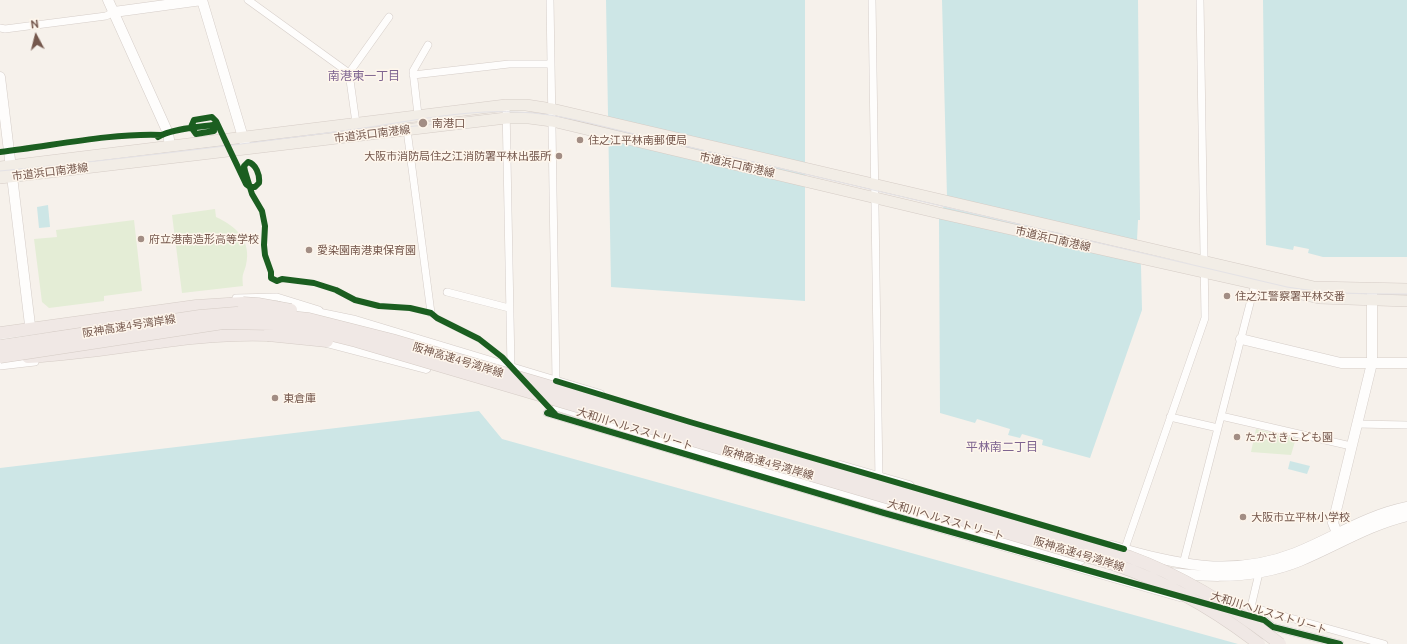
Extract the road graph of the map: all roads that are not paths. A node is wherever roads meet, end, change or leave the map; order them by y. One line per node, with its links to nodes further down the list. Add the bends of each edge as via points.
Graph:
1 (108, 0): 7 (street)
2 (202, 0): 7 (street); 22 (street)
3 (248, 0): 12 (street)
4 (550, 0): 11 (street)
5 (872, 0): 27 (street)
6 (1200, 0): 29 (street)
7 (114, 12): 9 (street, via 106,16); 23 (street, via 168,132)
8 (389, 17): 12 (street)
9 (0, 28)
10 (428, 45): 13 (street)
11 (551, 64): 13 (street, via 509,64); 16 (street)
12 (349, 72): 20 (street)
13 (413, 75): 17 (street)
14 (0, 77): 25 (street)
15 (506, 105): 16 (main road, 市道浜口南港線); 17 (main road, 市道浜口南港線); 18 (street)
16 (552, 109): 19 (street); 27 (main road, 市道浜口南港線)
17 (418, 116): 20 (main road, 市道浜口南港線)
18 (506, 118): 19 (main road, 市道浜口南港線); 21 (main road, 市道浜口南港線); 36 (street)
19 (552, 121): 28 (main road, 市道浜口南港線); 54 (street)
20 (356, 123): 22 (main road, 市道浜口南港線)
21 (407, 130): 24 (main road, 市道浜口南港線); 37 (street)
22 (243, 137): 23 (main road, 市道浜口南港線); 24 (street)
23 (170, 146): 25 (main road, 市道浜口南港線)
24 (246, 149): 25 (main road, 市道浜口南港線)
25 (8, 170): 26 (main road, 市道浜口南港線); 39 (street)
26 (0, 178)
27 (874, 184): 28 (street); 29 (main road, 市道浜口南港線, via 1140,247)
28 (874, 197): 29 (main road, 市道浜口南港線, via 1143,259); 63 (street)
29 (1203, 267): 30 (main road, 市道浜口南港線); 31 (main road, 市道浜口南港線, via 1314,287); 58 (street, via 1205,318)
30 (1256, 284): 34 (main road, 市道浜口南港線, via 1319,298); 43 (street)
31 (1372, 288): 32 (main road, 市道浜口南港線); 34 (street)
32 (1407, 289)
33 (448, 292): 36 (street)
34 (1373, 300): 35 (main road, 市道浜口南港線); 49 (street)
35 (1407, 301)
36 (510, 308): 52 (street)
37 (431, 312)
38 (337, 316): 39 (street, via 278,296 260,296); 42 (street, via 275,308 228,308); 52 (street)
39 (30, 325): 40 (street)
40 (0, 329)
41 (0, 333): 44 (highway, bridge, via 196,306 243,303 275,306)
42 (0, 339)
43 (1241, 339): 49 (street, via 1341,363); 57 (street)
44 (392, 340): 45 (highway, 阪神高速4号湾岸線, bridge, via 309,319 236,313 200,316); 73 (highway, 阪神高速4号湾岸線, bridge, via 1130,557 1198,588)
45 (0, 346)
46 (401, 355): 47 (highway, 阪神高速4号湾岸線, bridge, via 312,330 275,324 241,323 191,327); 48 (highway, bridge, via 322,340 246,335 186,338 93,351); 72 (highway, 阪神高速4号湾岸線, bridge, via 1113,564 1156,580 1190,597)
47 (0, 358): 48 (street)
48 (15, 358): 53 (street, via 203,331 260,330 312,338)
49 (1372, 363): 50 (street); 59 (street)
50 (1407, 363)
51 (0, 366): 53 (street, via 230,340 265,339 312,342)
52 (511, 368): 54 (street)
53 (430, 369): 55 (street)
54 (556, 381): 55 (street); 63 (street)
55 (542, 401): 64 (street, via 718,456)
56 (547, 413): 74 (street, 大和川ヘルスストリート, via 914,522 1264,620 1273,627)
57 (1221, 416): 61 (street); 62 (street)
58 (1170, 417): 61 (street); 68 (street)
59 (1357, 424): 60 (street); 62 (street)
60 (1407, 425)
61 (1218, 428): 69 (street)
62 (1351, 446): 67 (street, via 1333,523)
63 (880, 477): 64 (street); 68 (street)
64 (874, 500): 70 (street, via 1059,555)
65 (1407, 507): 67 (street, via 1368,518)
66 (1407, 516): 71 (street, via 1358,533 1301,560)
67 (1337, 532): 69 (street, via 1296,553 1266,562 1232,567)
68 (1124, 549): 69 (street); 70 (street)
69 (1183, 564)
70 (1118, 567): 71 (street, via 1189,576 1215,577)
71 (1259, 573): 75 (street, via 1251,607)
72 (1259, 644)
73 (1280, 644)
74 (1340, 644)
75 (1384, 644)

